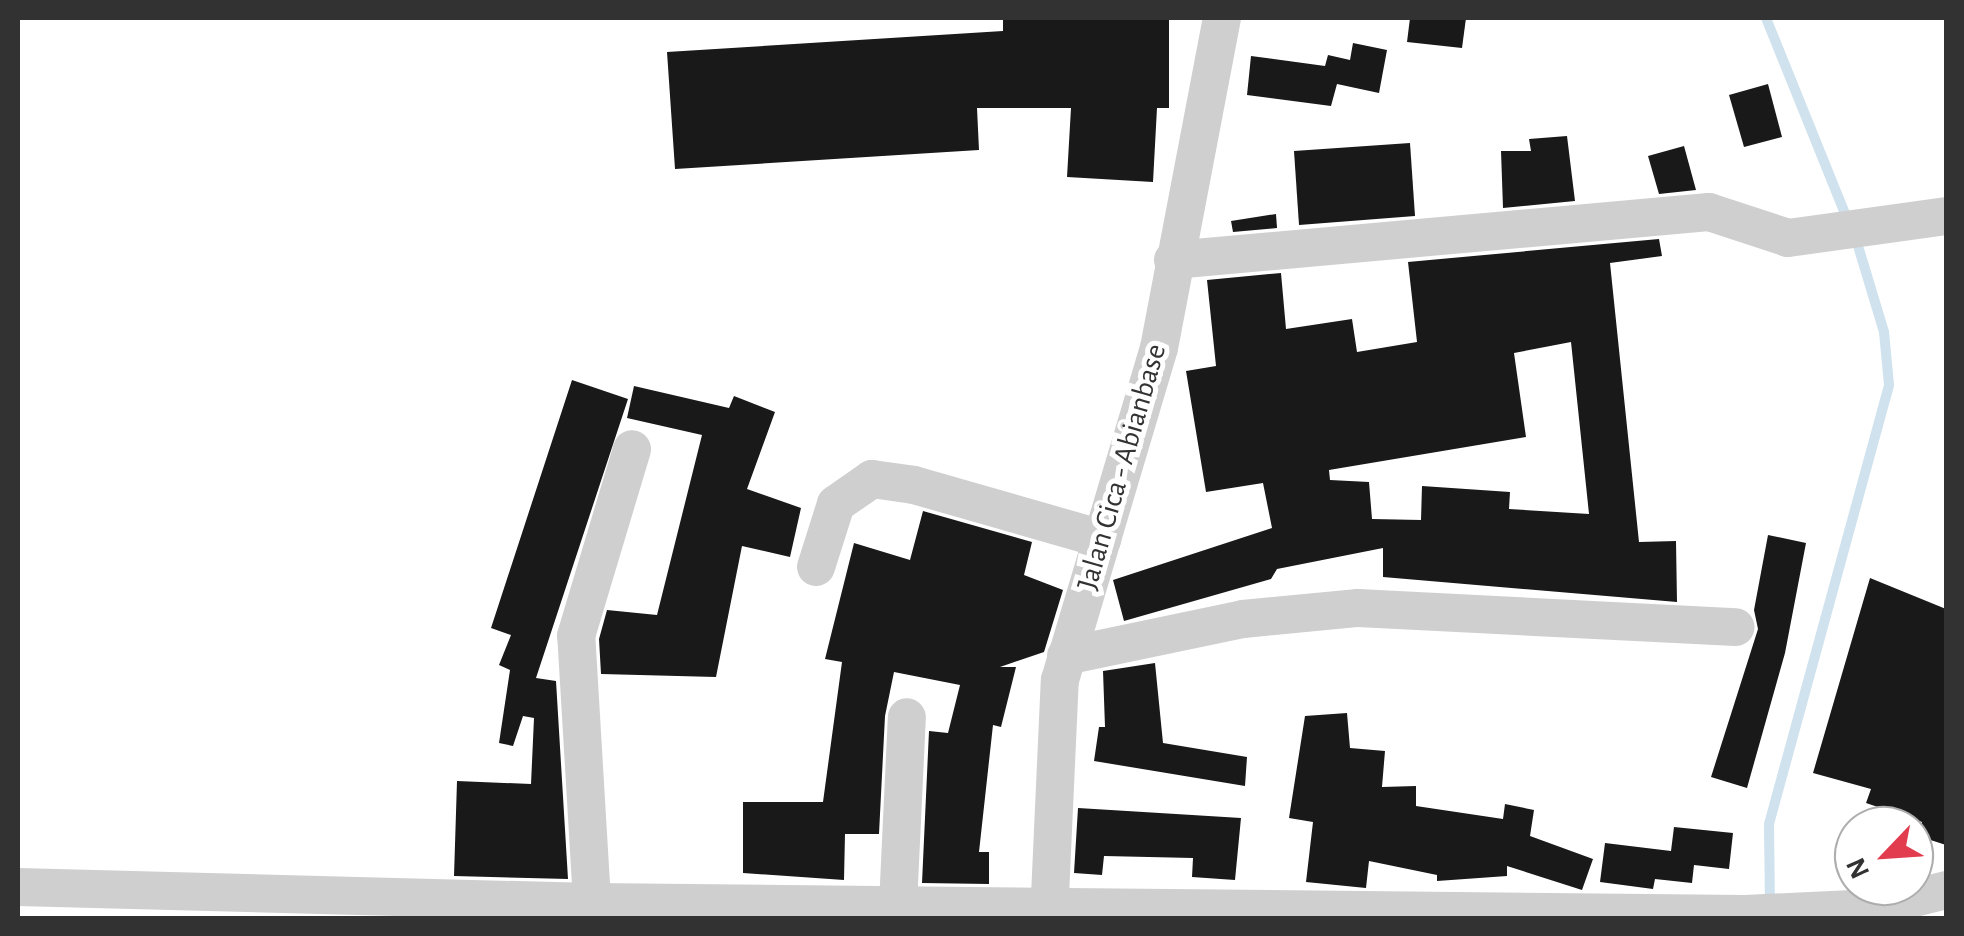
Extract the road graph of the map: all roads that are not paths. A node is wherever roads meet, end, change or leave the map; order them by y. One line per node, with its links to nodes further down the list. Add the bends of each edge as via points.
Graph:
1 (1222, 18): 3 (street, Jalan Cica - Abianbase)
2 (1946, 216): 3 (street, via 1788,238 1709,212)
3 (1174, 260): 5 (street, Jalan Cica - Abianbase, via 1160,348)
4 (632, 449): 13 (street, via 576,636)
5 (1102, 539): 6 (street, via 872,479 836,504); 8 (street, Jalan Cica - Abianbase)
6 (816, 566)
7 (1736, 627): 8 (street, via 1358,608 1243,620)
8 (1066, 656): 15 (street, Jalan Cica - Abianbase, via 1054,744)
9 (907, 717): 12 (street)
10 (18, 888): 13 (street)
11 (1946, 890): 16 (street)
12 (898, 905): 13 (street); 14 (street)
13 (592, 910)
14 (954, 912): 15 (street)
15 (1050, 913): 17 (street)
16 (1874, 913): 17 (street)
17 (1625, 915)

